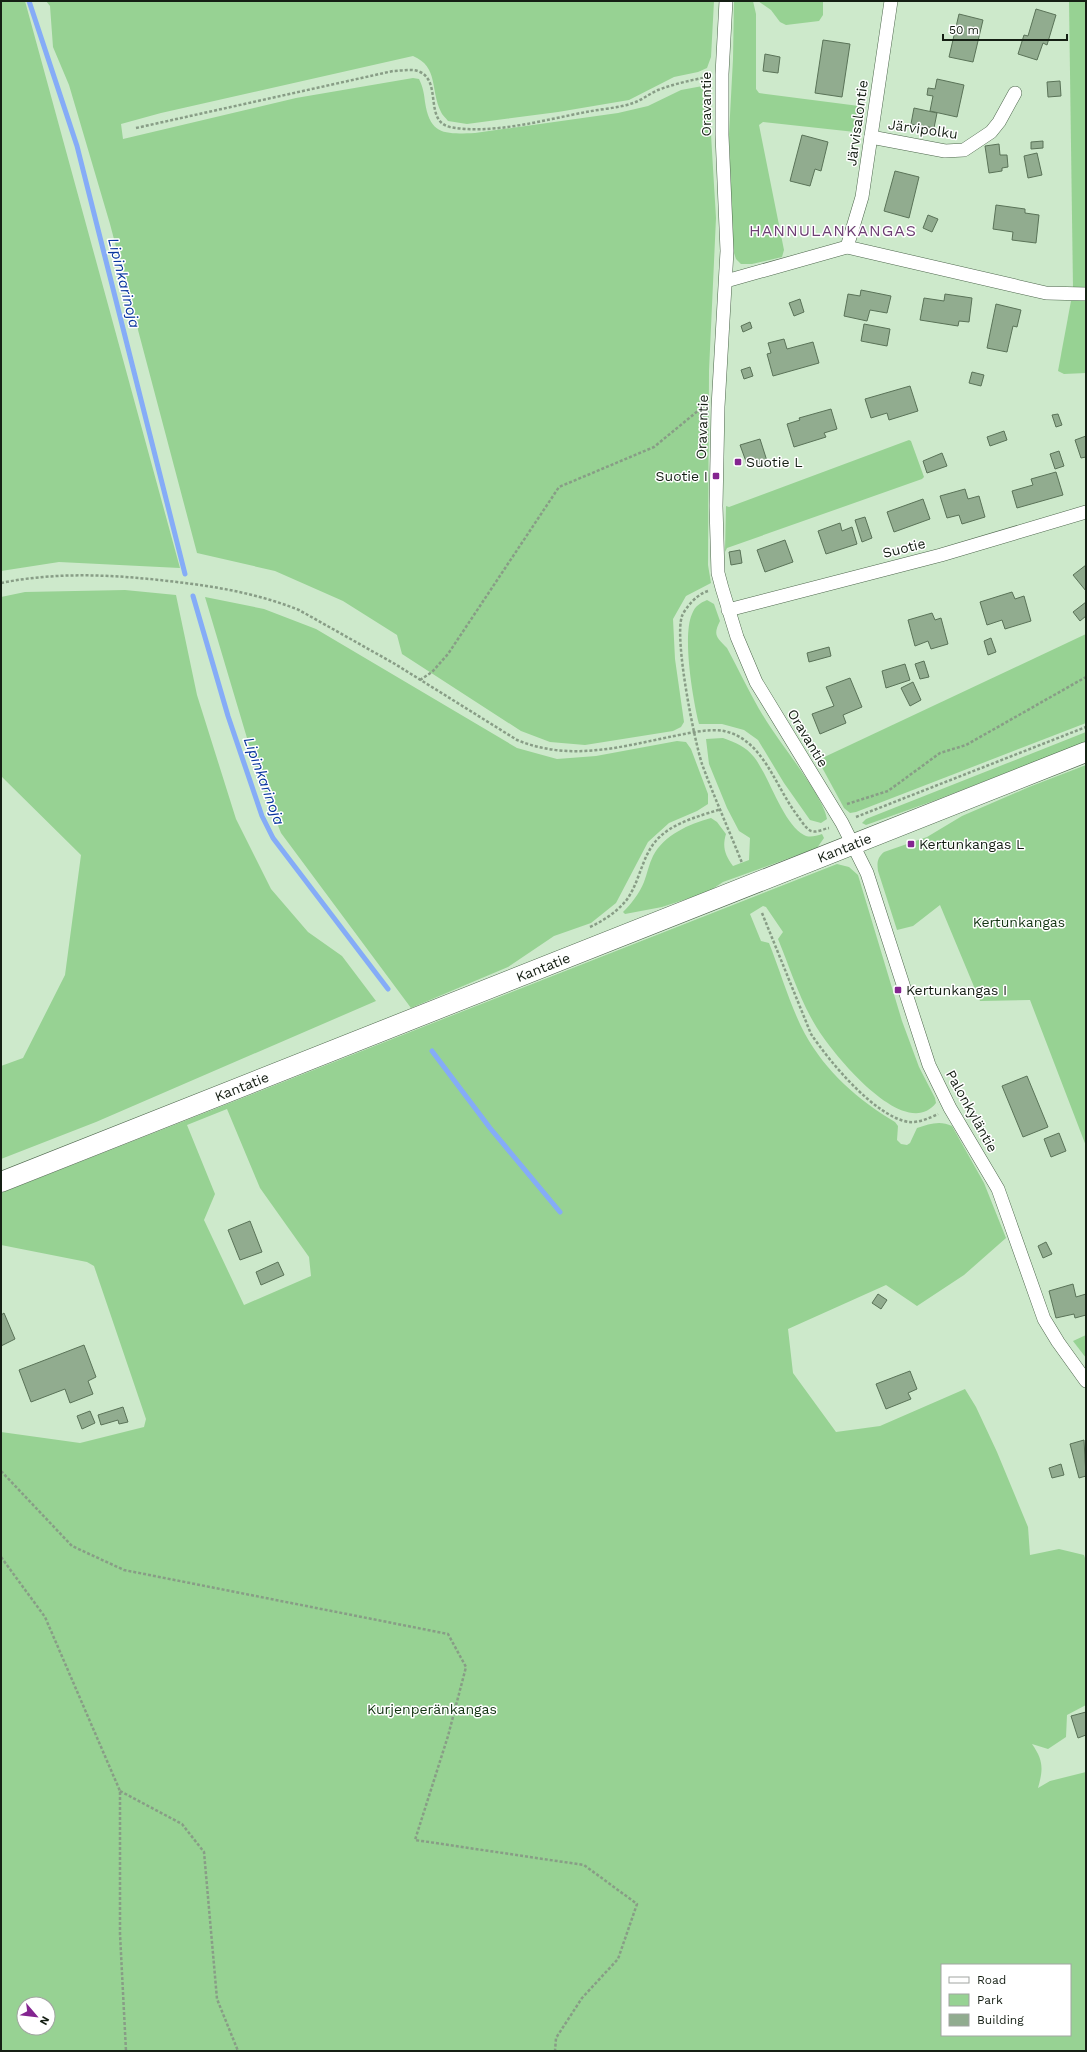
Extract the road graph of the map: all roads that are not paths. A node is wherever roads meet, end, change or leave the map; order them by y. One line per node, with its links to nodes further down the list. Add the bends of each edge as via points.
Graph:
1 (726, 1): 6 (street, Oravantie, via 722,74 722,135 727,221)
2 (890, 1): 4 (street, Järvisalontie)
3 (1015, 93): 4 (street, Järvipolku, via 991,132 964,150 945,151)
4 (871, 137): 5 (street, Järvisalontie, via 862,196)
5 (847, 247): 6 (street); 7 (street, via 1034,290 1065,295)
6 (726, 281): 9 (street, Oravantie, via 718,407 716,541 718,573)
7 (1086, 294)
8 (1086, 512): 9 (street, Suotie, via 940,555)
9 (728, 610): 11 (street, Oravantie, via 747,665 756,682)
10 (1086, 752): 11 (main road, Kantatie)
11 (854, 845): 12 (main road, Kantatie); 13 (street, Palonkyläntie, via 875,893 929,1065 950,1108 998,1189 1044,1318)
12 (1, 1182)
13 (1086, 1381)

